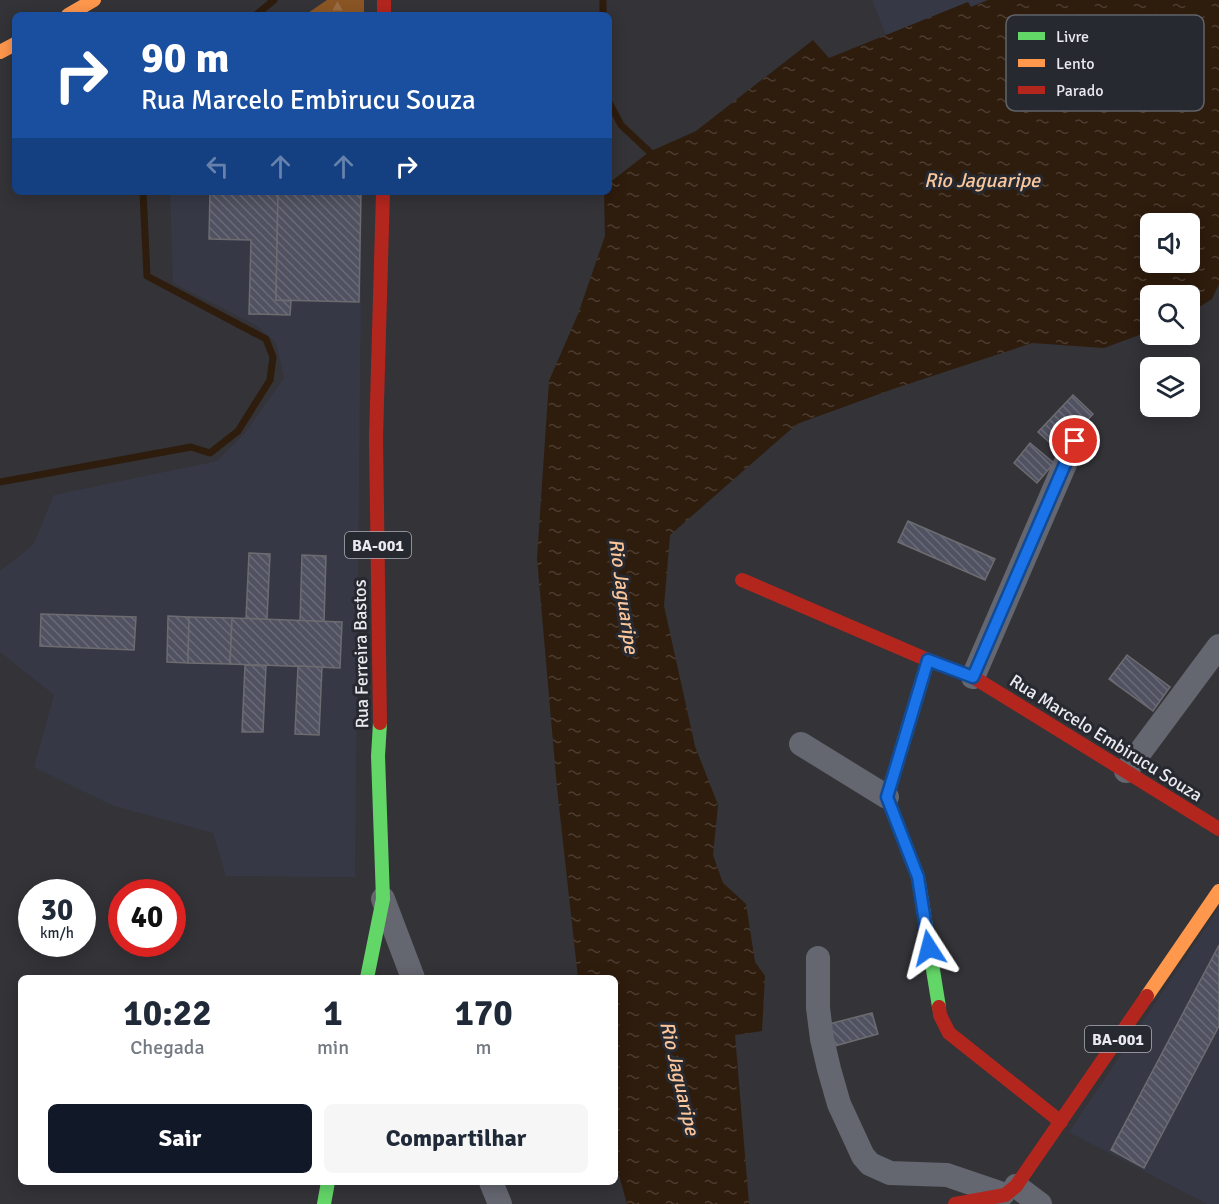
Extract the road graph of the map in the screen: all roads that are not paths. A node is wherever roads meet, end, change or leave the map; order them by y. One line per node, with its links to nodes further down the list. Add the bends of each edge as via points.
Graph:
1 (94, 0): 2 (main road)
2 (73, 12)
3 (383, 195): 14 (main road, Rua Ferreira Bastos / BA-001, via 376,438)
4 (1075, 441): 8 (street)
5 (742, 580): 7 (main road, Rua Marcelo Embirucu Souza)
6 (1219, 646): 10 (street)
7 (928, 660): 8 (main road, Rua Marcelo Embirucu Souza); 11 (main road)
8 (973, 677): 10 (main road, Rua Marcelo Embirucu Souza)
9 (801, 744): 11 (street)
10 (1125, 771): 12 (main road, Rua Marcelo Embirucu Souza)
11 (887, 797): 18 (main road, via 918,877 940,1015 949,1033)
12 (1219, 829)
13 (1219, 891): 18 (main road, BA-001)
14 (383, 899): 16 (main road, BA-001); 17 (street)
15 (818, 958): 21 (street, via 822,1039 839,1104 863,1156 870,1164 890,1173 947,1175)
16 (369, 975)
17 (412, 975)
18 (1061, 1122): 21 (main road, BA-001)
19 (327, 1185): 22 (main road)
20 (492, 1185): 23 (street)
21 (1010, 1191): 24 (main road); 25 (street)
22 (324, 1204)
23 (500, 1204)
24 (955, 1204)
25 (1040, 1204)

